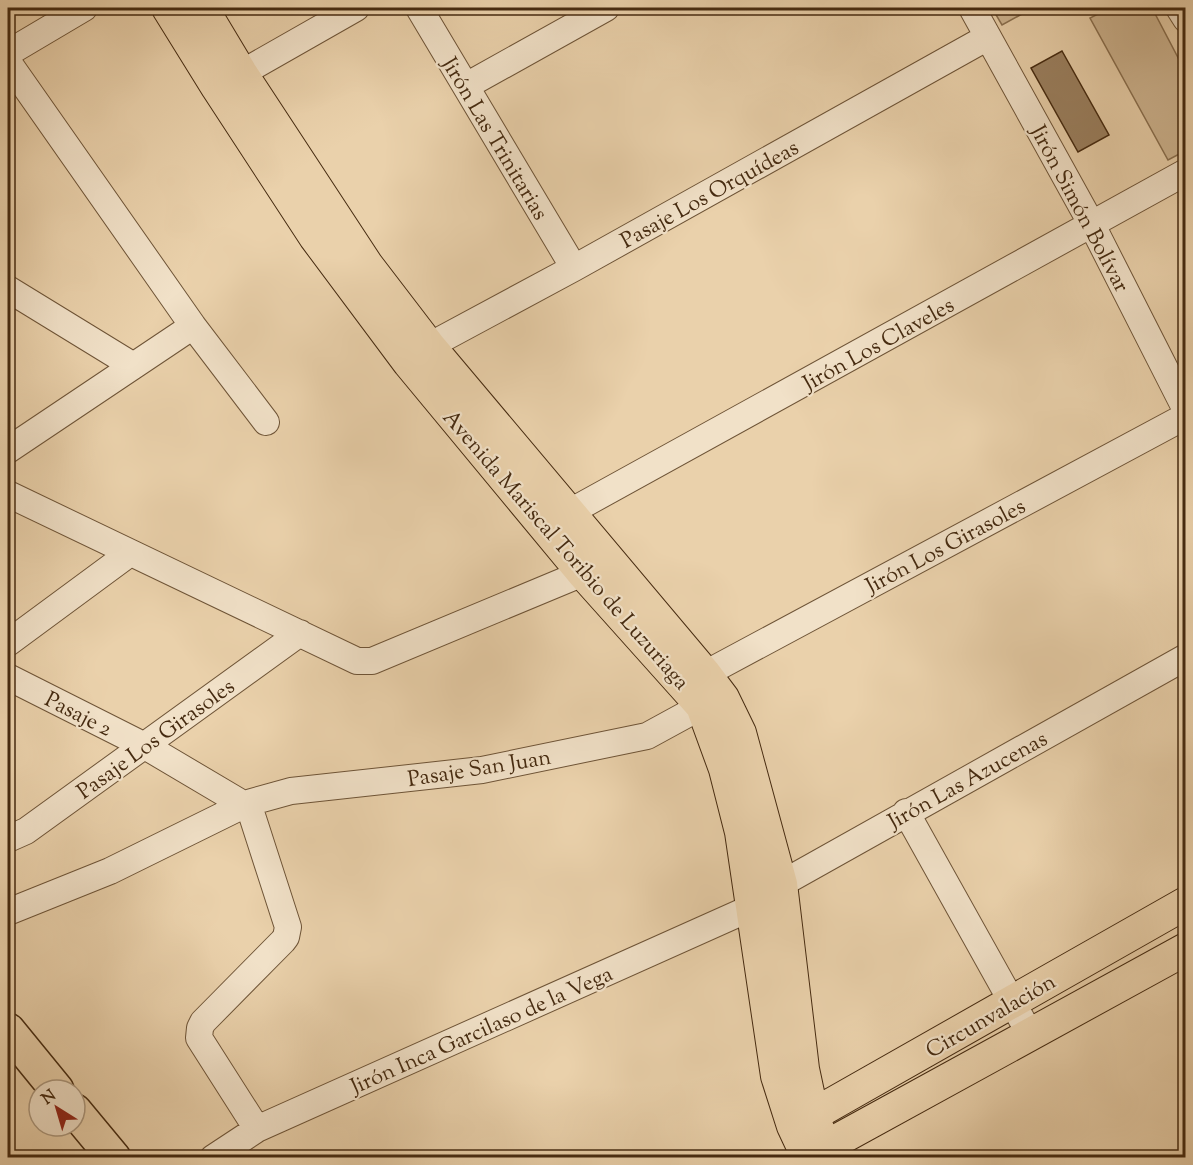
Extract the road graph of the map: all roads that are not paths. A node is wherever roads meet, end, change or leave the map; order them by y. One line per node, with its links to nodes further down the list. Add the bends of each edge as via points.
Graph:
1 (84, 8): 11 (street)
2 (168, 8): 13 (main road, Avenida Mariscal Toribio de Luzuriaga)
3 (202, 8): 13 (main road, Avenida Mariscal Toribio de Luzuriaga)
4 (356, 8): 13 (street)
5 (419, 8): 14 (street, Jirón Las Trinitarias)
6 (606, 8): 14 (street)
7 (972, 8): 10 (street, Jirón Simón Bolívar)
8 (1179, 8): 9 (street)
9 (1185, 19)
10 (988, 37): 16 (street, Jirón Simón Bolívar); 17 (street, Pasaje Los Orquídeas)
11 (8, 53)
12 (8, 62): 19 (street)
13 (229, 80): 20 (main road, Avenida Mariscal Toribio de Luzuriaga); 29 (main road, Avenida Mariscal Toribio de Luzuriaga, via 315,237 409,363)
14 (466, 86): 17 (street, Jirón Las Trinitarias)
15 (1185, 172): 16 (street, Jirón Los Claveles)
16 (1092, 225): 22 (street, Jirón Simón Bolívar); 27 (street, Jirón Los Claveles)
17 (574, 268): 20 (street, Pasaje Los Orquídeas)
18 (8, 289): 21 (street)
19 (193, 326): 21 (street); 24 (street)
20 (429, 346): 27 (main road, Avenida Mariscal Toribio de Luzuriaga)
21 (132, 365): 25 (street)
22 (1185, 410)
23 (1185, 416): 33 (street, Jirón Los Girasoles)
24 (266, 422)
25 (8, 450)
26 (8, 494): 28 (street)
27 (570, 512): 33 (main road, Avenida Mariscal Toribio de Luzuriaga)
28 (130, 553): 30 (street); 31 (street)
29 (583, 573): 30 (street, via 372,661 357,661); 35 (main road, Avenida Mariscal Toribio de Luzuriaga)
30 (300, 633): 36 (street, Pasaje Los Girasoles)
31 (8, 644)
32 (1185, 657): 38 (street, Jirón Las Azucenas)
33 (705, 674): 40 (main road, Avenida Mariscal Toribio de Luzuriaga, via 741,733)
34 (8, 677): 36 (street, Pasaje 2)
35 (702, 706): 37 (street, Pasaje San Juan, via 647,736 482,770 291,791); 41 (main road, Avenida Mariscal Toribio de Luzuriaga, via 725,768 741,832)
36 (145, 746): 37 (street, Pasaje 2); 39 (street, Pasaje Los Girasoles, via 27,831)
37 (246, 803): 43 (street, Pasaje San Juan, via 110,871); 51 (street, via 288,933 203,1023 199,1038)
38 (906, 812): 40 (street, Jirón Las Azucenas); 45 (street)
39 (8, 839)
40 (781, 884): 41 (street, Jirón Las Azucenas); 49 (main road, Avenida Mariscal Toribio de Luzuriaga, via 803,1069)
41 (753, 907): 49 (main road, Avenida Mariscal Toribio de Luzuriaga, via 777,1076); 51 (street, Jirón Inca Garcilaso de la Vega)
42 (1173, 910): 44 (street); 45 (main road, Circunvalación)
43 (8, 912)
44 (1185, 949): 47 (main road, Circunvalación)
45 (1012, 1003): 47 (street); 49 (main road, Circunvalación)
46 (8, 1030): 48 (highway)
47 (1031, 1035): 52 (main road, Circunvalación)
48 (47, 1078)
49 (803, 1121): 52 (main road, Avenida Mariscal Toribio de Luzuriaga)
50 (87, 1125): 53 (highway)
51 (258, 1129): 54 (street, Jirón Inca Garcilaso de la Vega)
52 (815, 1154)
53 (114, 1158)
54 (213, 1158)

